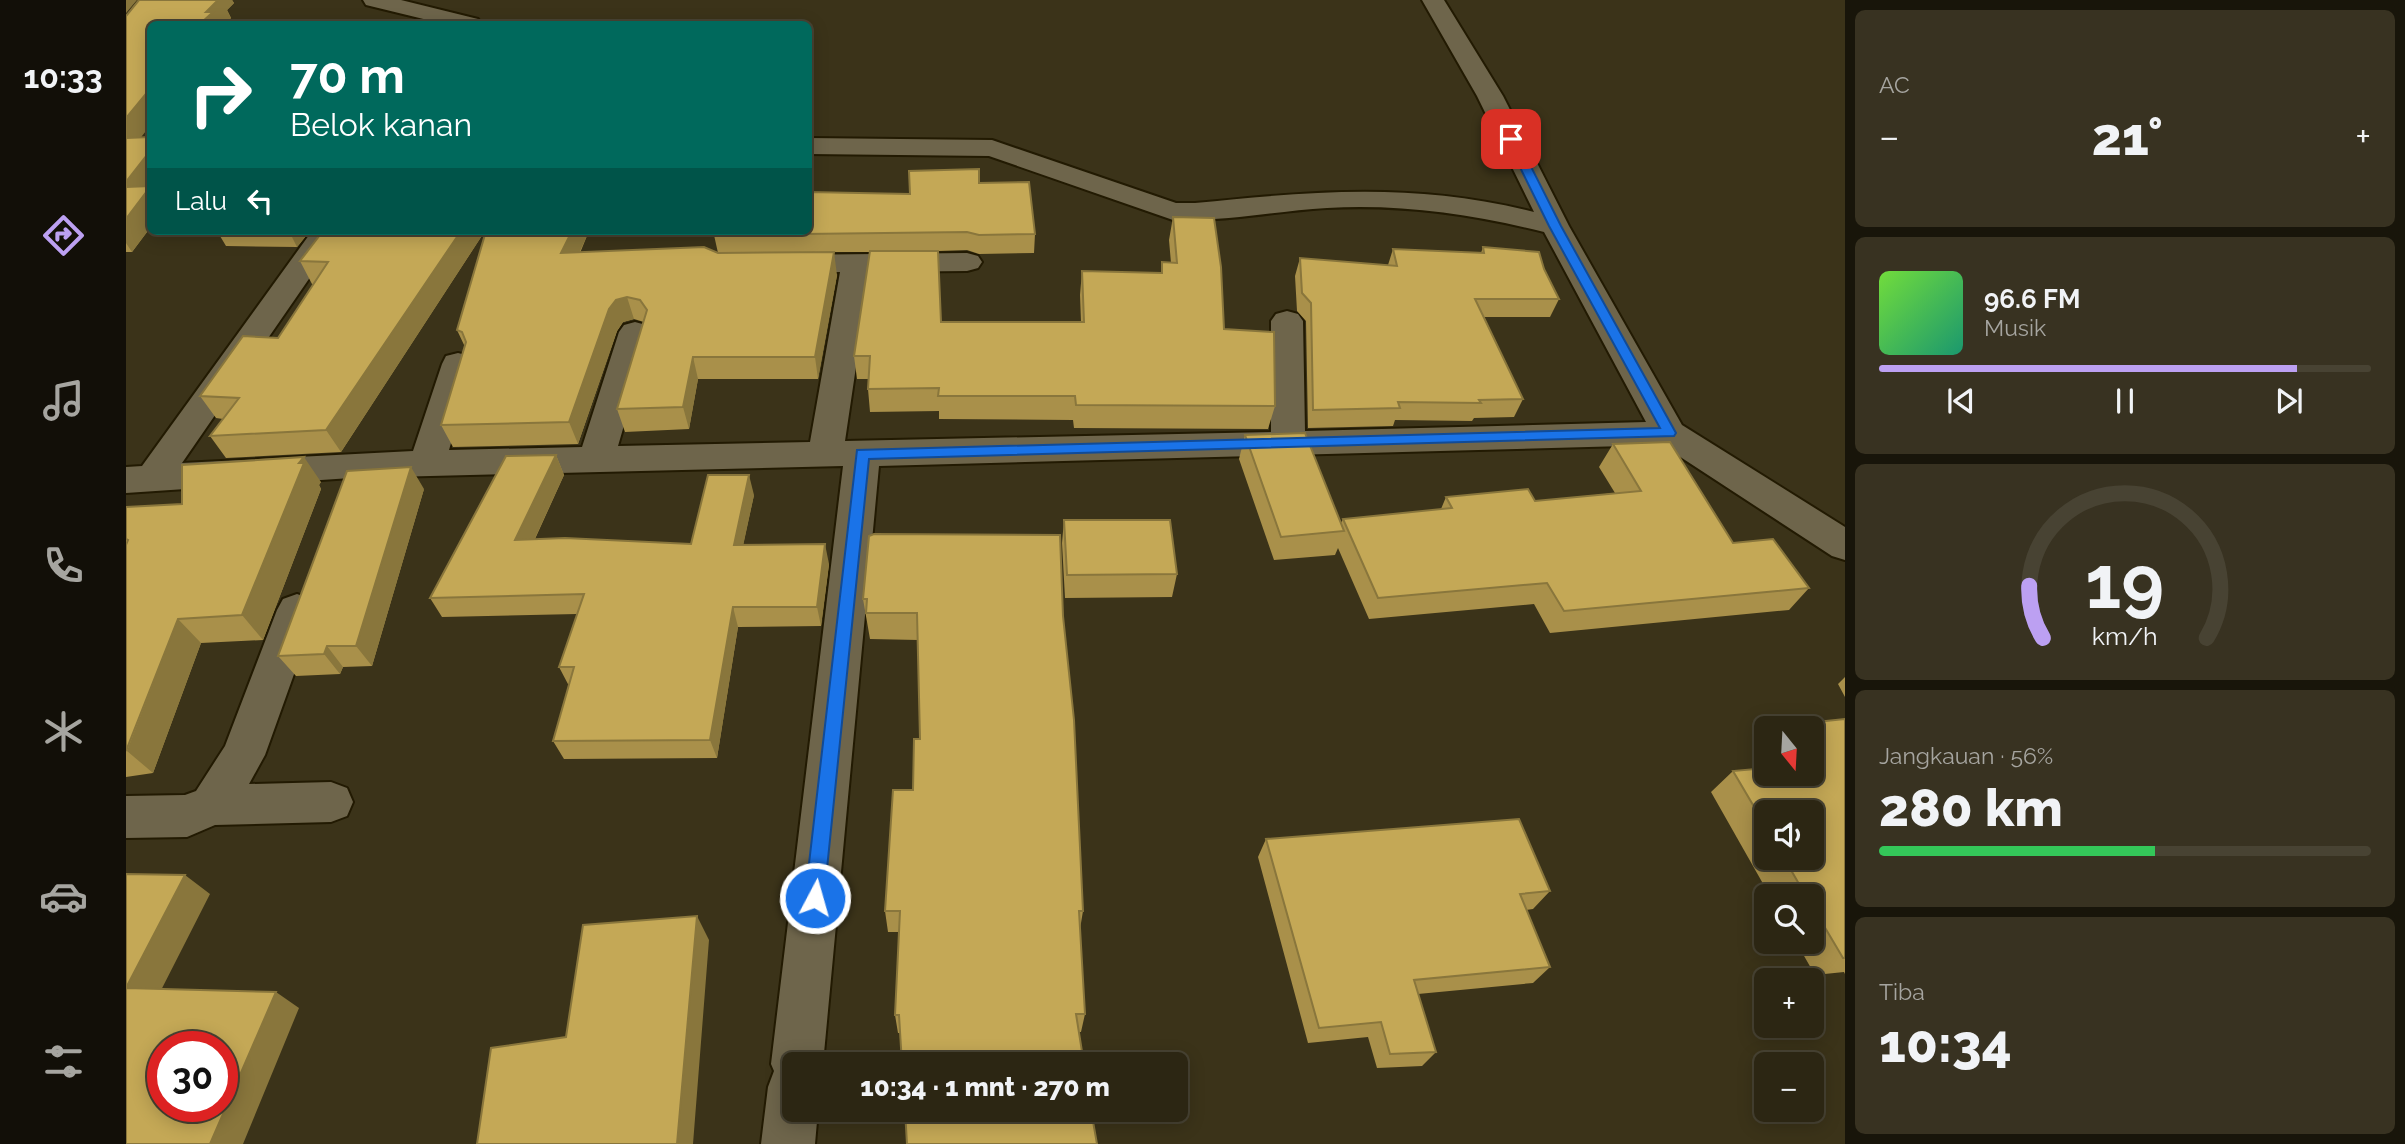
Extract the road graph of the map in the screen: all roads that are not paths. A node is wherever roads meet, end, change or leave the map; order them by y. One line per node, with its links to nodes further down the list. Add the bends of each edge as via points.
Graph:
1 (374, 0): 3 (street)
2 (1433, 0): 5 (street, via 1490,96)
3 (458, 21)
4 (812, 146): 5 (street, via 992,148 1183,212 1340,199 1403,199 1456,204)
5 (1555, 226): 13 (street)
6 (324, 235): 19 (street)
7 (967, 262): 9 (street)
8 (750, 264): 9 (street)
9 (856, 264): 15 (street)
10 (1287, 321): 14 (street)
11 (635, 332): 16 (street)
12 (458, 364): 17 (street)
13 (1669, 433): 14 (street); 21 (street)
14 (1288, 444): 15 (street)
15 (843, 454): 16 (street); 26 (street)
16 (596, 460): 17 (street)
17 (427, 464): 18 (street)
18 (351, 465): 19 (street); 20 (street)
19 (138, 480)
20 (337, 503)
21 (1845, 547)
22 (309, 579): 24 (street, via 243,755)
23 (331, 802): 24 (street)
24 (212, 805): 25 (street, via 187,816)
25 (126, 817)
26 (798, 1052)
27 (790, 1122): 28 (street)
28 (788, 1144)

